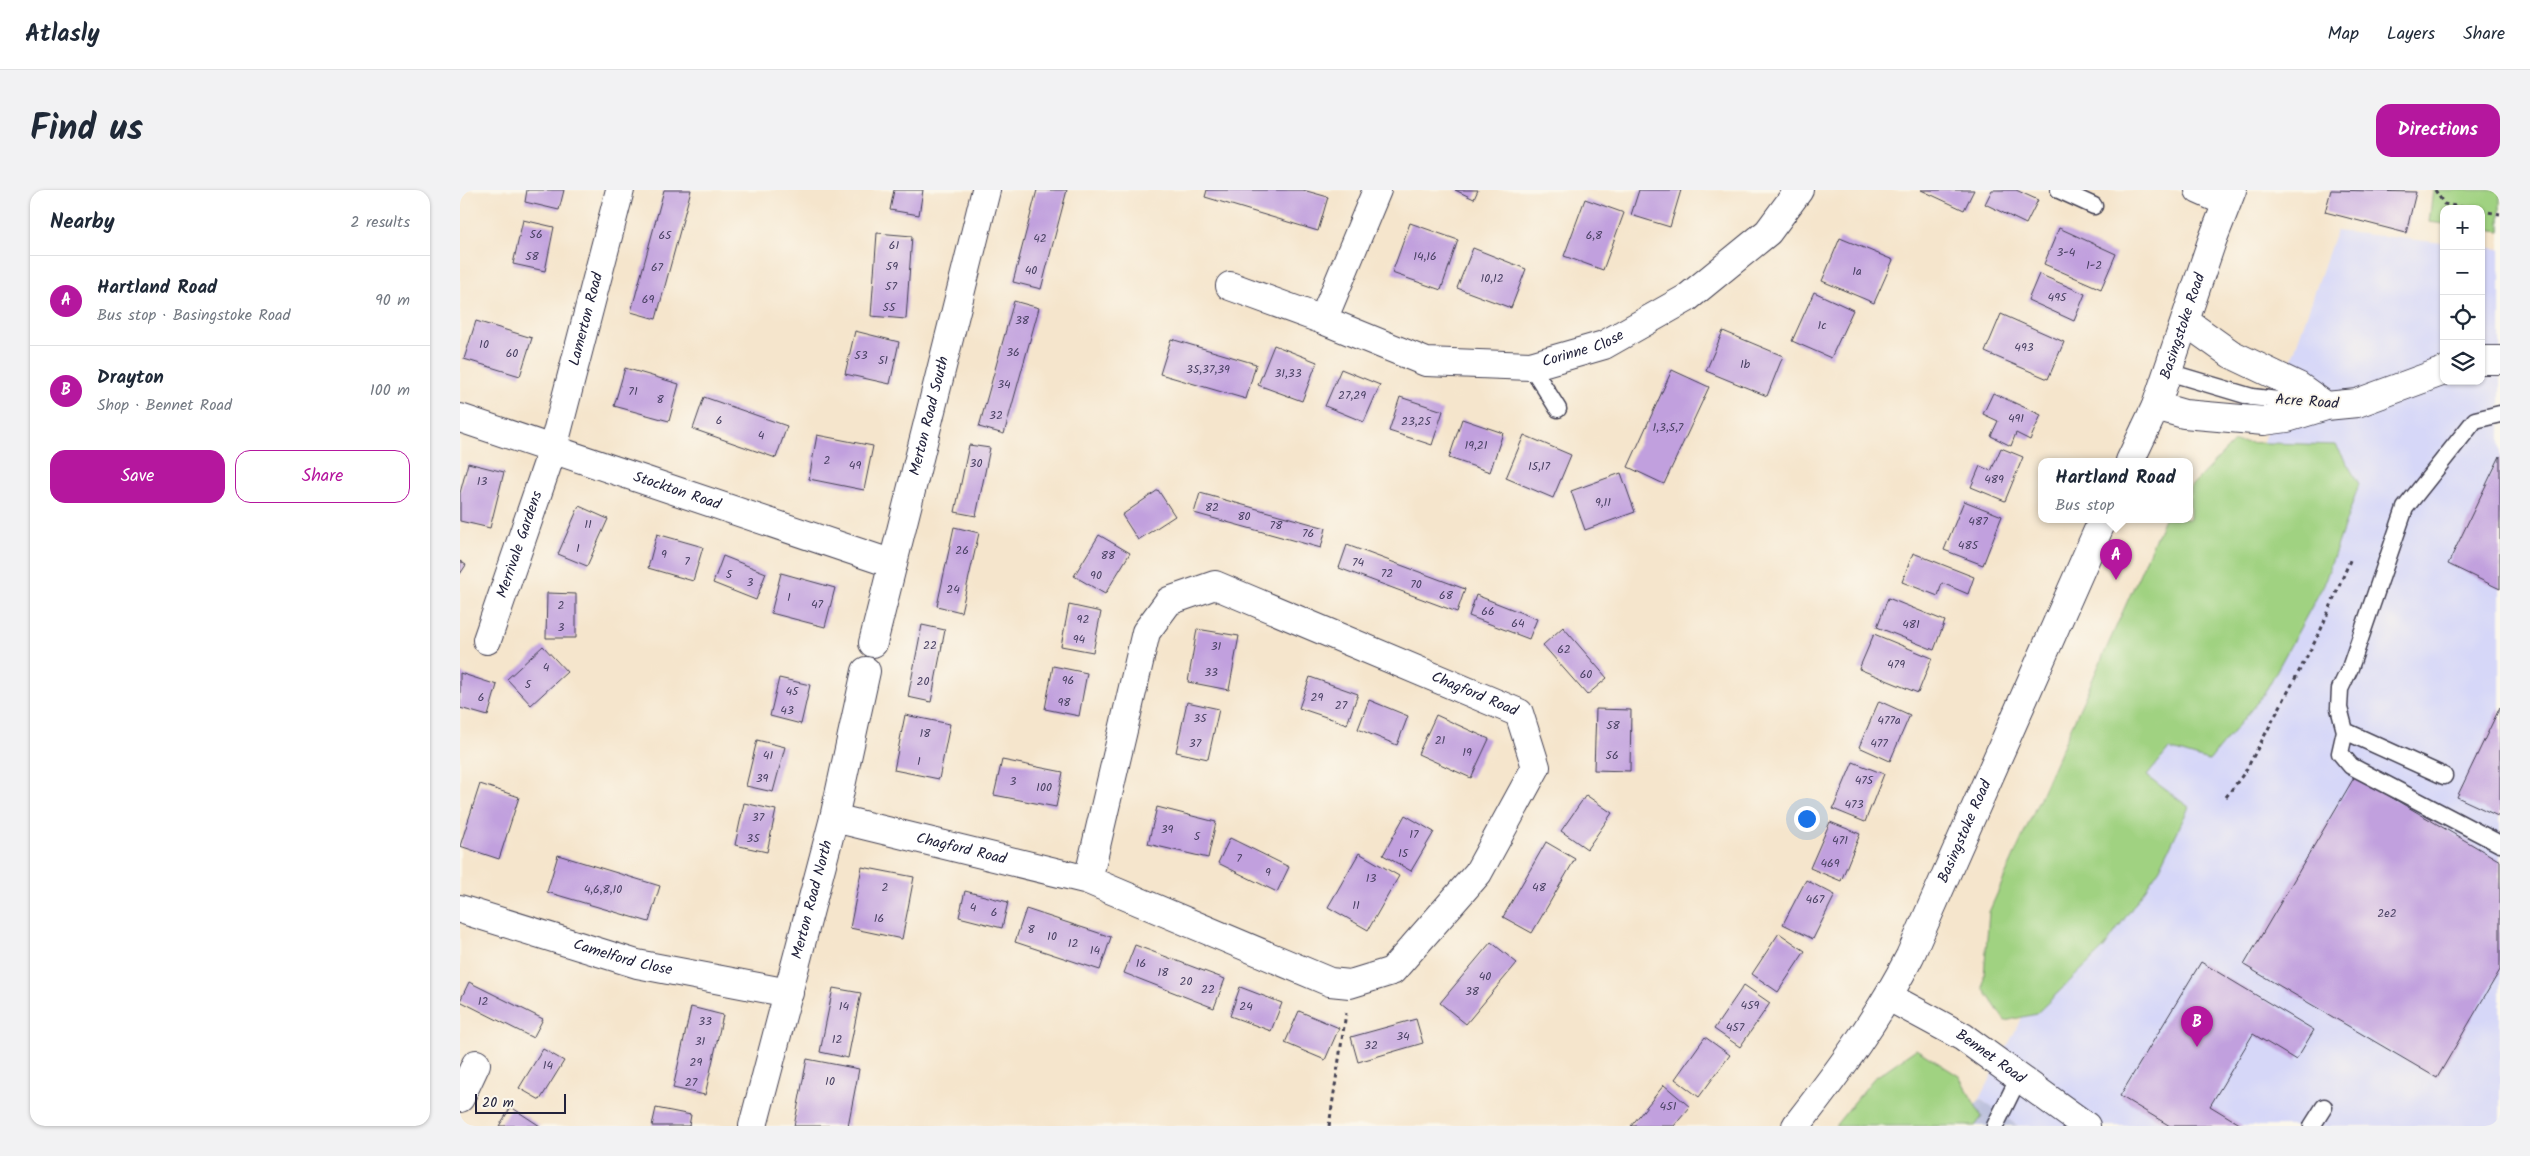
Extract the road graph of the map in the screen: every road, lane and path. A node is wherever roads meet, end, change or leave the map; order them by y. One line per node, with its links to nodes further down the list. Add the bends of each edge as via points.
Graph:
1 (620, 190): 26 (street, Lamerton Road)
2 (986, 190): 30 (street, Merton Road South)
3 (1376, 190): 14 (street)
4 (1799, 190): 18 (street, Corinne Close, via 1768,232 1687,298 1604,345)
5 (2059, 190): 10 (lane)
6 (2199, 190): 8 (street)
7 (2436, 190): 9 (path, via 2444,204)
8 (2229, 196): 15 (street, Basingstoke Road)
9 (2449, 205)
10 (2094, 206)
11 (2485, 211): 12 (path)
12 (2500, 214)
13 (1230, 286): 14 (street, Corinne Close)
14 (1323, 320): 18 (street, Corinne Close, via 1426,362)
15 (2186, 322): 19 (street, Basingstoke Road); 22 (street, via 2231,354 2298,386)
16 (2485, 360): 17 (street)
17 (2500, 360)
18 (1531, 366): 23 (lane)
19 (2168, 372): 21 (street, Basingstoke Road); 22 (lane, Acre Road, via 2252,397)
20 (2440, 372): 22 (street, Acre Road, via 2357,403)
21 (2156, 406): 22 (street, via 2184,414 2264,421); 27 (street, Basingstoke Road)
22 (2326, 406)
23 (1558, 408)
24 (2500, 414): 34 (lane, via 2475,420 2405,508 2340,689 2339,708)
25 (460, 418): 26 (street, Stockton Road)
26 (553, 448): 30 (street, Stockton Road); 31 (street, Merrivale Gardens)
27 (2131, 458)
28 (2101, 523): 43 (street, Basingstoke Road, via 1920,936)
29 (2351, 558): 36 (path, via 2319,634 2245,772)
30 (893, 564): 32 (street, Merton Road South)
31 (487, 640)
32 (873, 643)
33 (866, 671): 37 (street, Merton Road North)
34 (2345, 731): 35 (lane); 38 (lane, via 2340,753 2351,766)
35 (2444, 776)
36 (2226, 797)
37 (834, 818): 39 (street, Chagford Road); 42 (street, Merton Road North)
38 (2500, 844)
39 (1088, 880): 41 (street, Chagford Road, via 1330,982); 41 (street, Chagford Road, via 1146,632 1169,601 1215,585 1519,713 1536,766 1478,873 1392,971)
40 (460, 909): 42 (street, Camelford Close, via 637,964)
41 (1350, 984): 49 (path)
42 (789, 993): 48 (street, Merton Road North)
43 (1890, 997): 45 (street, Bennet Road, via 1963,1037); 50 (street, Basingstoke Road, via 1856,1049)
44 (476, 1064): 46 (street)
45 (2019, 1077): 51 (lane); 52 (street, Bennet Road)
46 (460, 1098)
47 (2324, 1107): 53 (lane)
48 (753, 1126)
49 (1329, 1126)
50 (1796, 1126)
51 (1995, 1126)
52 (2086, 1126)
53 (2312, 1126)

